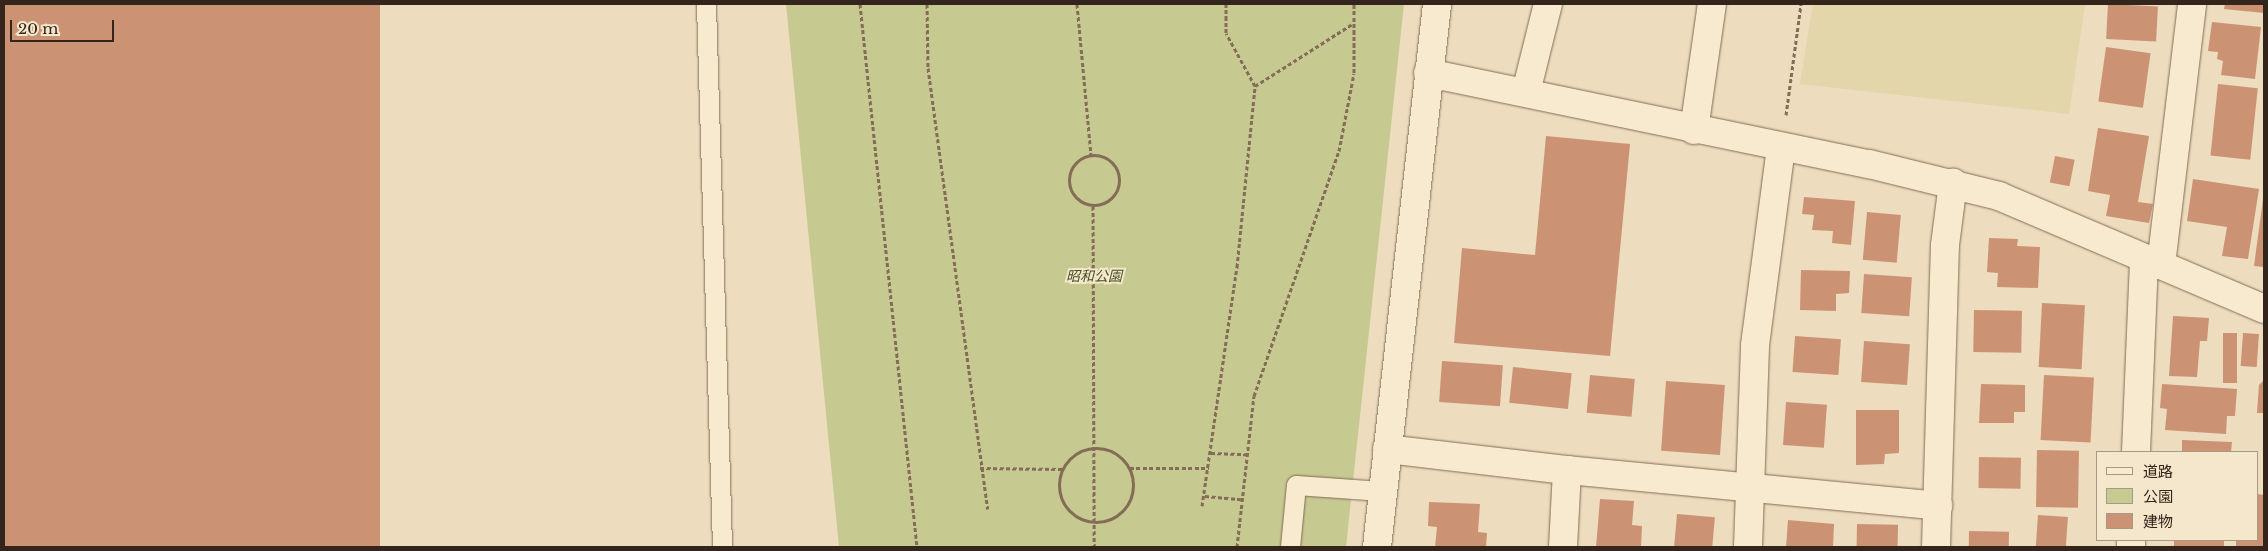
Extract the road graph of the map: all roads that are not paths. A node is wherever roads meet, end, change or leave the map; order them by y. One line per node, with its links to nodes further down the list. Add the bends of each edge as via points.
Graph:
1 (706, 4): 19 (lane)
2 (1438, 4): 6 (street)
3 (1548, 4): 7 (street)
4 (1712, 4): 8 (street)
5 (2192, 4): 11 (street)
6 (1428, 73): 7 (street); 13 (street)
7 (1526, 92): 8 (street)
8 (1694, 130): 9 (street)
9 (1781, 147): 10 (street); 16 (street, via 1755,345)
10 (1953, 183): 11 (street, via 2053,217); 18 (street, via 1945,245)
11 (2153, 262): 12 (street); 14 (street)
12 (2264, 309)
13 (1386, 448): 15 (street); 17 (street)
14 (2136, 451)
15 (1566, 470): 16 (street); 22 (street)
16 (1750, 489): 18 (street); 23 (street)
17 (1382, 491): 20 (lane, via 1296,485); 21 (street)
18 (1938, 506): 24 (street)
19 (722, 547)
20 (1290, 547)
21 (1377, 547)
22 (1563, 547)
23 (1748, 547)
24 (1936, 547)

